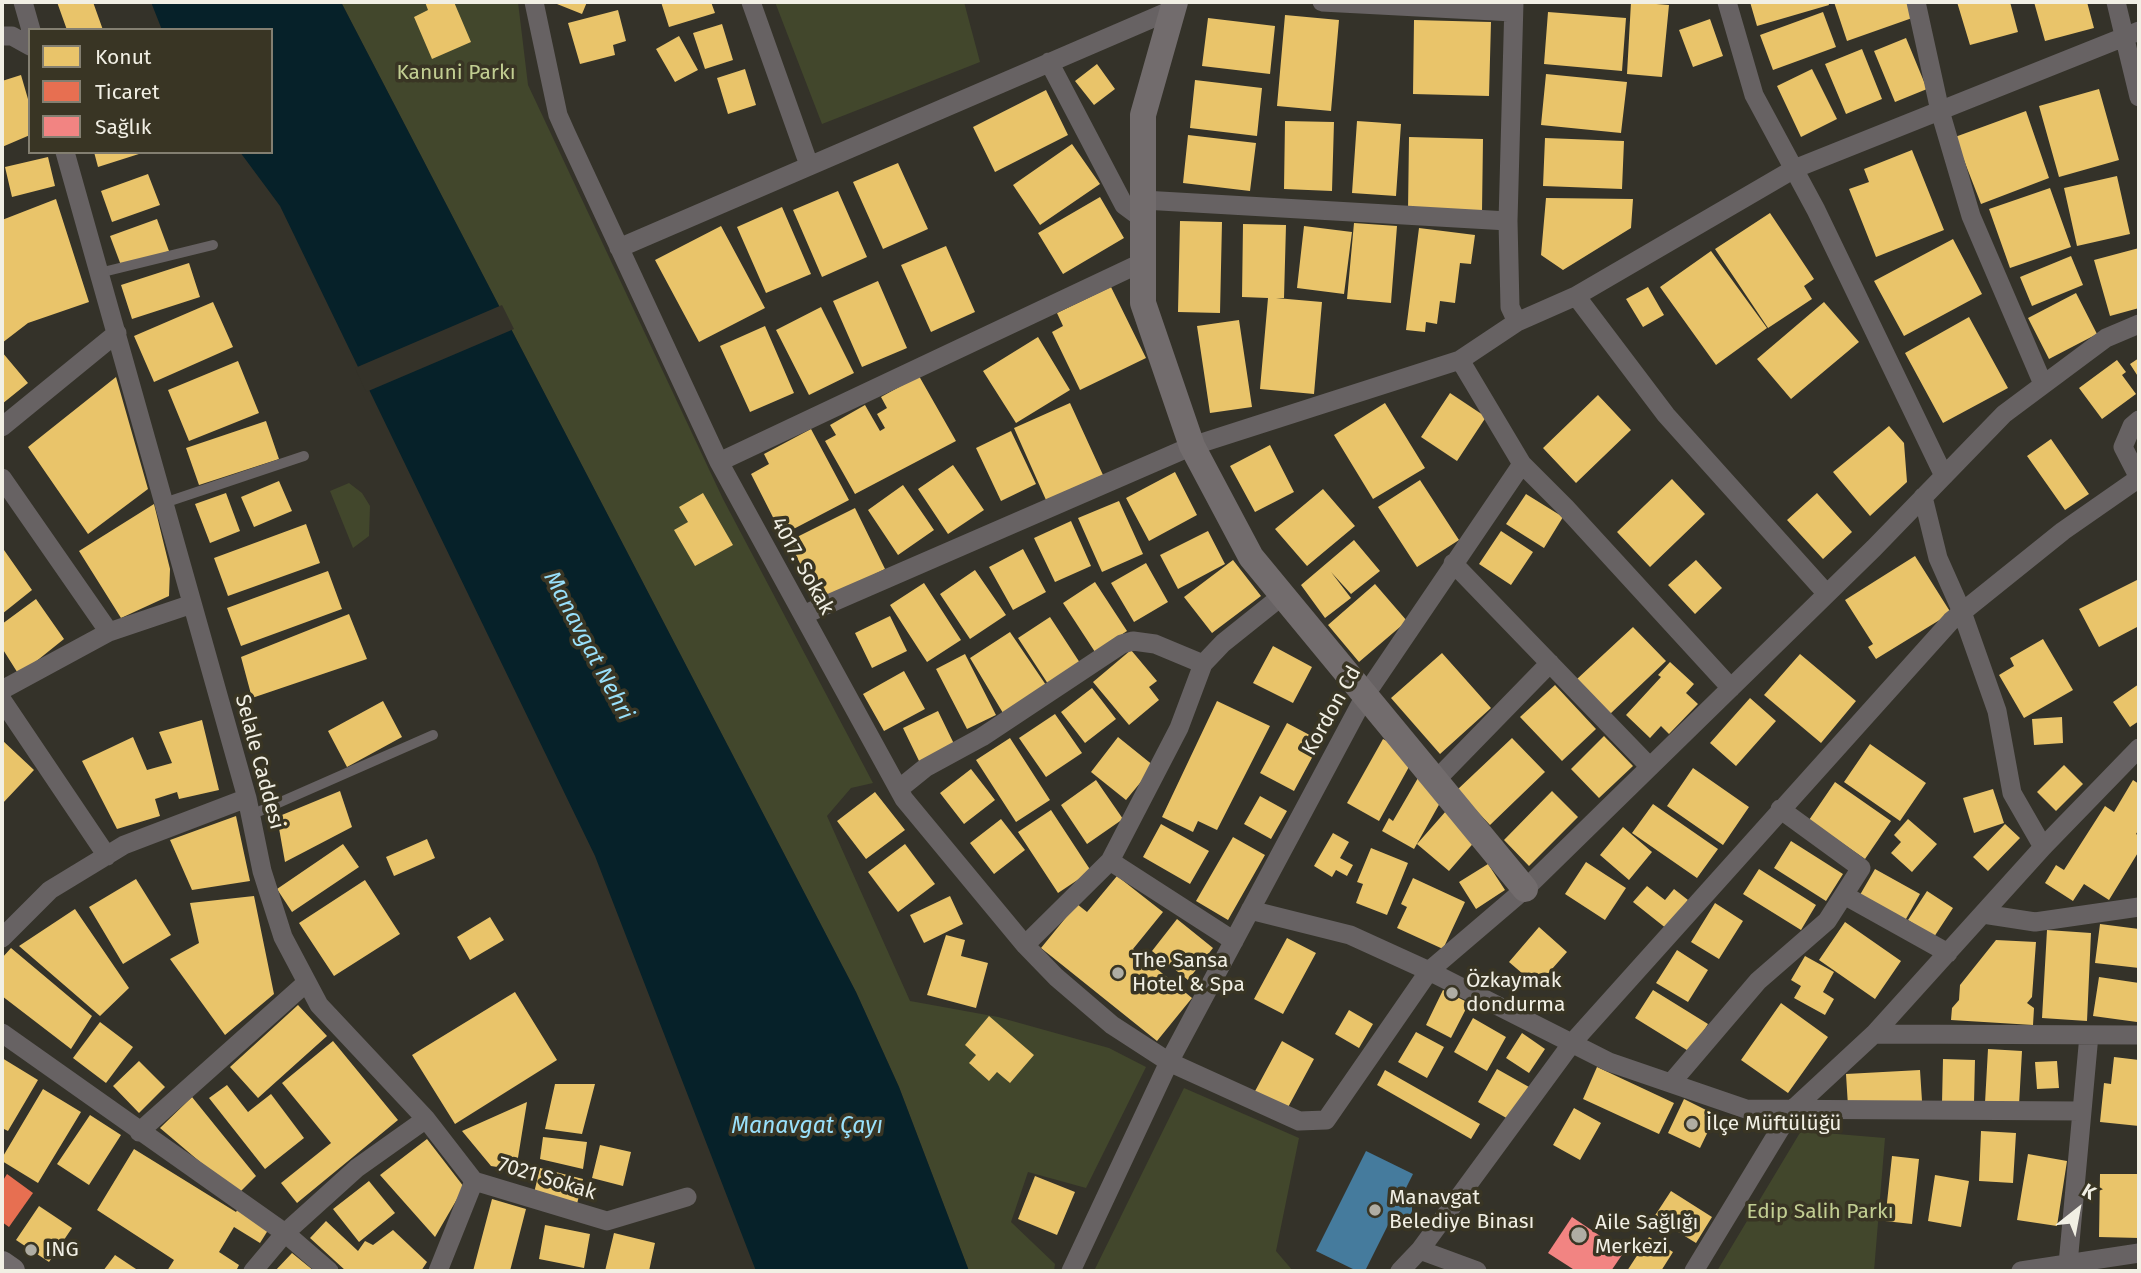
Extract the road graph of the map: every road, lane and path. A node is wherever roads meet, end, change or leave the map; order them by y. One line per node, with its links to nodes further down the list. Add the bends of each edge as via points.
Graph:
1 (23, 2): 11 (street)
2 (534, 2): 24 (street, 4017. Sokak, via 558,116)
3 (751, 2): 19 (street)
4 (1322, 2): 10 (street)
5 (1717, 2): 6 (street)
6 (1727, 2): 20 (street, via 1754,95)
7 (1916, 2): 17 (street)
8 (2116, 2): 12 (street)
9 (1175, 5): 15 (street); 21 (street, via 1143,115)
10 (1513, 7): 22 (street)
11 (30, 28)
12 (2131, 34): 16 (street); 17 (street)
13 (2, 36): 14 (street)
14 (28, 45)
15 (1049, 62): 19 (street); 21 (street, via 1124,205)
16 (2139, 97)
17 (1940, 111): 20 (street); 32 (street, via 1971,216)
18 (66, 154): 26 (street, Selale Caddesi)
19 (809, 165): 24 (street)
20 (1794, 169): 27 (street); 39 (street)
21 (1143, 209): 22 (street); 25 (street)
22 (1508, 221): 28 (street, via 1510,307)
23 (213, 245): 26 (lane)
24 (620, 248): 37 (street, 4017. Sokak)
25 (1143, 262): 35 (street, via 1143,303); 37 (street)
26 (99, 273): 30 (street, Selale Caddesi)
27 (1576, 296): 28 (street); 44 (street, via 1666,415)
28 (1517, 322): 31 (street)
29 (2139, 324): 32 (street, via 2106,338)
30 (117, 333): 34 (street); 42 (street, Selale Caddesi)
31 (1460, 360): 35 (street); 38 (street)
32 (2043, 384): 39 (street, via 2004,414)
33 (2139, 420): 47 (street, via 2123,447 2139,478 2063,531)
34 (2, 428)
35 (1192, 446): 45 (street, via 1251,557); 48 (street)
36 (304, 456): 42 (lane)
37 (719, 462): 48 (street, 4017. Sokak)
38 (1522, 464): 43 (street, Kordon Cd); 52 (street)
39 (1944, 476): 41 (street)
40 (2, 478): 49 (street)
41 (1923, 497): 44 (street); 47 (street, via 1938,558)
42 (164, 503): 46 (street, Selale Caddesi)
43 (1453, 563): 50 (street); 54 (street, Kordon Cd)
44 (1827, 594): 52 (street)
45 (1283, 596): 51 (street); 54 (street)
46 (192, 604): 49 (street); 61 (street, Selale Caddesi)
47 (1962, 612): 62 (street); 63 (street, via 1997,711 2012,793)
48 (803, 615): 60 (street, 4017. Sokak)
49 (109, 632): 53 (street)
50 (1550, 663): 58 (street); 59 (street)
51 (1203, 664): 60 (street, via 1155,644 1122,644); 65 (street, via 1179,728)
52 (1731, 688): 58 (street)
53 (2, 690)
54 (1366, 694): 59 (street); 69 (street, Kordon Cd)
55 (2, 700): 64 (street)
56 (433, 735): 61 (lane)
57 (2135, 759): 63 (street)
58 (1650, 767): 66 (street)
59 (1436, 780): 66 (street)
60 (899, 789): 73 (street, 4017. Sokak)
61 (249, 807): 64 (street, via 124,845); 76 (street, Selale Caddesi, via 262,871 283,937)
62 (1780, 809): 67 (street, via 1861,868); 81 (street)
63 (2043, 847): 70 (street)
64 (107, 856): 71 (street, via 50,890)
65 (1110, 861): 72 (street); 73 (street)
66 (1525, 889): 75 (street)
67 (1844, 895): 74 (street); 83 (street, via 1827,921 1758,981)
68 (2139, 907): 70 (street, via 2035,922)
69 (1250, 910): 72 (street, Kordon Cd); 75 (street, via 1350,935)
70 (1983, 914): 74 (street)
71 (2, 938)
72 (1234, 942): 82 (street, Kordon Cd)
73 (1026, 945): 82 (street, 4017. Sokak, via 1112,1025)
74 (1948, 953): 78 (street)
75 (1429, 971): 81 (street); 82 (street, 4017. Sokak, via 1326,1120 1298,1121)
76 (306, 983): 86 (street, Selale Caddesi, via 319,1005); 87 (street)
77 (2, 1033): 87 (street)
78 (1874, 1034): 79 (street); 84 (street)
79 (2089, 1035): 80 (street); 85 (street)
80 (2139, 1035)
81 (1572, 1043): 83 (street, via 1609,1062); 91 (street)
82 (1169, 1062): 99 (street, Kordon Cd)
83 (1671, 1083): 84 (street, via 1746,1109)
84 (1791, 1111): 85 (street); 102 (street)
85 (2082, 1111): 94 (street)
86 (426, 1119): 88 (street, Selale Caddesi); 90 (street, via 357,1168)
87 (139, 1132): 90 (street)
88 (474, 1181): 89 (street, 7021 Sokak, via 607,1222); 98 (street)
89 (687, 1196)
90 (285, 1233): 96 (street); 97 (street)
91 (1420, 1250): 100 (street); 101 (street)
92 (2139, 1253): 94 (street)
93 (2, 1264): 95 (street)
94 (2068, 1264): 103 (street)
95 (12, 1271)
96 (253, 1271)
97 (329, 1271)
98 (438, 1271)
99 (1071, 1271)
100 (1401, 1271)
101 (1477, 1271)
102 (1694, 1271)
103 (2021, 1271)

